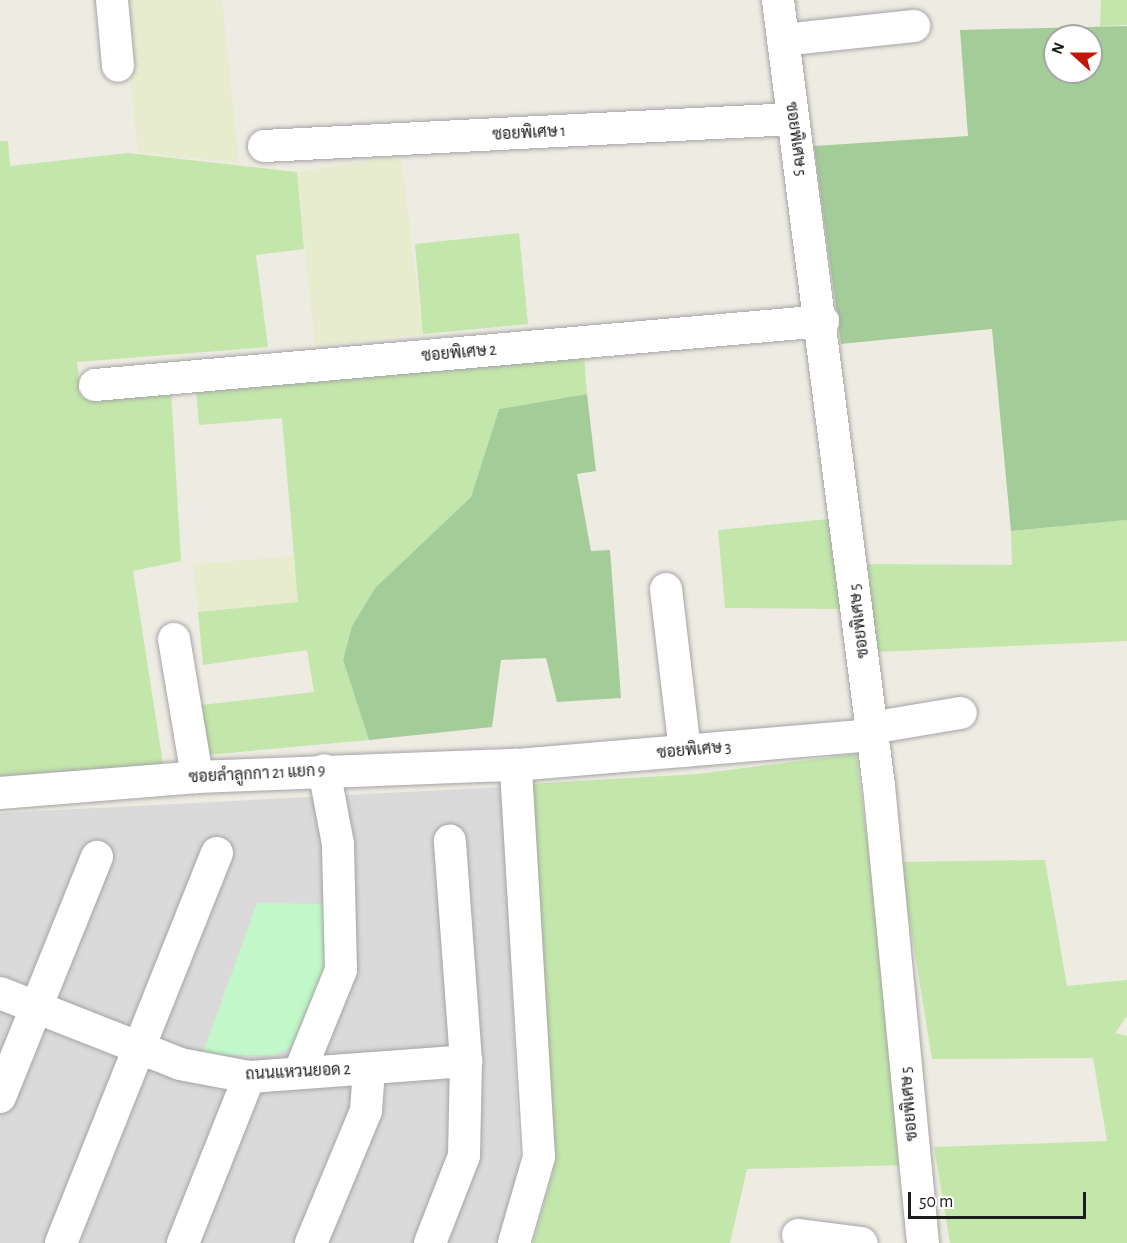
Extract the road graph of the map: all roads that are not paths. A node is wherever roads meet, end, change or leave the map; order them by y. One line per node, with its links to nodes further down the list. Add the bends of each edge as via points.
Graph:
1 (112, 0): 5 (street)
2 (778, 0): 4 (street, ซอยพิเศษ 5)
3 (914, 26): 4 (street)
4 (783, 40): 6 (street, ซอยพิเศษ 5)
5 (118, 66)
6 (793, 119): 7 (street, ซอยพิเศษ 1); 8 (street, ซอยพิเศษ 5)
7 (264, 146)
8 (823, 321): 9 (street, ซอยพิเศษ 2); 13 (street, ซอยพิเศษ 5)
9 (95, 385)
10 (666, 589): 14 (street)
11 (174, 639): 17 (street)
12 (961, 713): 13 (street, ซอยพิเศษ 3)
13 (872, 732): 14 (street, ซอยพิเศษ 3); 37 (street, ซอยพิเศษ 5)
14 (685, 751): 15 (street, ซอยพิเศษ 3)
15 (516, 765): 16 (street, ซอยลำลูกกา 21 แยก 9); 35 (street, via 539,1157)
16 (324, 770): 17 (street, ซอยลำลูกกา 21 แยก 9); 27 (street, via 338,844 341,970)
17 (197, 777): 18 (street, ซอยลำลูกกา 21 แยก 9)
18 (0, 794)
19 (450, 841): 25 (street)
20 (217, 853): 24 (street)
21 (97, 856): 23 (street)
22 (0, 993): 23 (street, ถนนแหวนยอด 2)
23 (37, 1008): 24 (street, ถนนแหวนยอด 2); 29 (street)
24 (140, 1049): 28 (street, ถนนแหวนยอด 2, via 180,1064); 31 (street)
25 (466, 1061): 26 (street, ถนนแหวนยอด 2); 34 (street, via 465,1156)
26 (369, 1069): 27 (street, ถนนแหวนยอด 2); 33 (street, via 366,1111)
27 (300, 1071): 28 (street, ถนนแหวนยอด 2)
28 (249, 1077): 32 (street)
29 (0, 1097)
30 (798, 1235): 36 (street)
31 (61, 1243)
32 (183, 1243)
33 (311, 1243)
34 (430, 1243)
35 (514, 1243)
36 (861, 1243)
37 (923, 1243)

